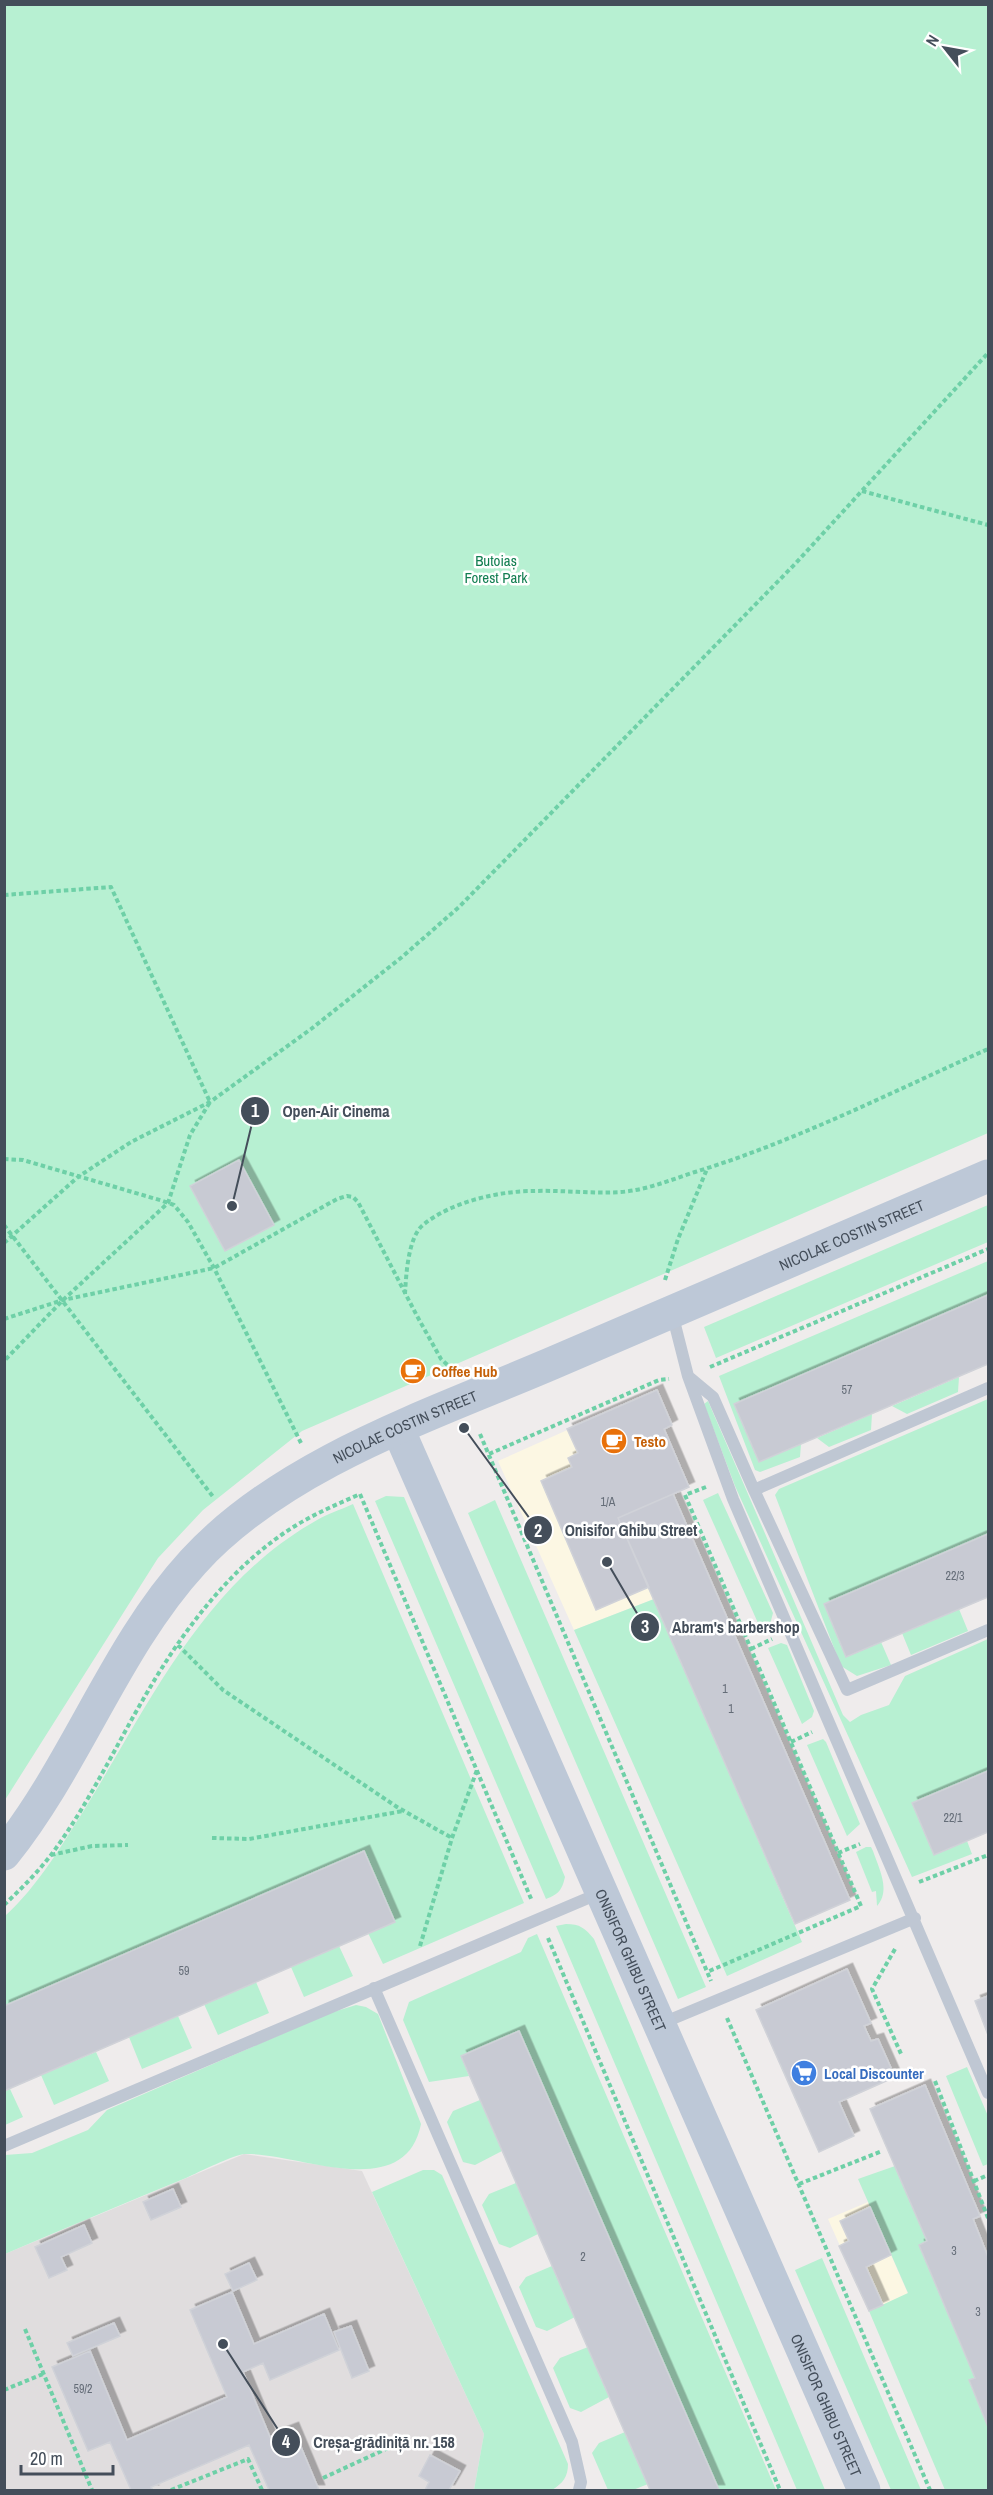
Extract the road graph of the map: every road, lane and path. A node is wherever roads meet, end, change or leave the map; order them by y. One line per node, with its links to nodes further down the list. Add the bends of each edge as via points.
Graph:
1 (988, 353): 2 (path)
2 (862, 491): 3 (path); 6 (path, via 459,907 311,1029)
3 (988, 525)
4 (4, 895): 6 (path, via 111,887)
5 (988, 1049): 8 (path, via 743,1158)
6 (210, 1102): 10 (path, via 131,1142); 11 (path, via 190,1135)
7 (4, 1159): 10 (path, via 23,1160)
8 (708, 1169): 17 (path, via 654,1187 623,1192 531,1190 458,1205 421,1226 408,1257); 19 (path, via 668,1270 664,1290)
9 (988, 1176): 19 (main road, NICOLAE COSTIN STREET)
10 (78, 1177): 11 (path); 13 (path)
11 (168, 1203): 16 (path, via 182,1212); 18 (path)
12 (4, 1225): 13 (path)
13 (13, 1237): 14 (path); 18 (path)
14 (4, 1244)
15 (988, 1249): 23 (path)
16 (214, 1268): 17 (path, via 347,1196 358,1202); 18 (path); 28 (path)
17 (405, 1294): 22 (path, via 441,1359)
18 (63, 1300): 20 (path); 21 (path); 31 (path)
19 (672, 1312): 23 (lane); 25 (main road, NICOLAE COSTIN STREET)
20 (4, 1319)
21 (4, 1361)
22 (456, 1375)
23 (688, 1376): 27 (path, via 659,1380); 29 (lane); 30 (lane, via 713,1397)
24 (988, 1388): 30 (lane)
25 (398, 1429): 28 (main road, NICOLAE COSTIN STREET); 43 (main road, ONISIFOR GHIBU STREET)
26 (480, 1434): 27 (path)
27 (489, 1454): 29 (path, via 707,1972 861,1906 686,1495)
28 (314, 1470): 39 (main road, NICOLAE COSTIN STREET, via 275,1491 193,1561 141,1633 52,1787)
29 (725, 1478): 42 (lane)
30 (754, 1490): 32 (lane, via 847,1690)
31 (218, 1503)
32 (988, 1630)
33 (178, 1645): 34 (path, via 209,1604 263,1549 321,1511 360,1494); 35 (path, via 223,1690); 40 (path)
34 (477, 1770): 37 (path); 45 (path)
35 (404, 1811): 36 (path, via 249,1839); 37 (path)
36 (212, 1838)
37 (452, 1838): 47 (path)
38 (128, 1845): 40 (path, via 92,1846)
39 (4, 1854)
40 (50, 1855): 44 (path)
41 (988, 1855): 42 (path)
42 (902, 1889): 46 (lane)
43 (601, 1893): 45 (lane); 50 (main road, ONISIFOR GHIBU STREET)
44 (4, 1905)
45 (540, 1918): 47 (lane); 69 (path)
46 (915, 1918): 49 (lane); 51 (path, via 872,1989); 53 (lane)
47 (412, 1972): 48 (lane)
48 (374, 1988): 54 (lane); 68 (lane, via 572,2442 581,2482)
49 (719, 1999): 50 (lane); 58 (path)
50 (659, 2024): 70 (main road, ONISIFOR GHIBU STREET)
51 (902, 2056)
52 (935, 2081): 57 (path)
53 (988, 2093)
54 (4, 2146)
55 (882, 2151): 58 (path)
56 (988, 2175): 57 (path)
57 (974, 2181): 59 (path)
58 (799, 2184): 71 (path)
59 (988, 2218)
60 (25, 2329): 61 (path)
61 (43, 2374): 62 (path); 65 (path)
62 (4, 2390)
63 (401, 2442): 64 (path)
64 (322, 2478)
65 (92, 2490)
66 (171, 2490): 67 (path, via 248,2459)
67 (262, 2490)
68 (579, 2490)
69 (780, 2490)
70 (864, 2490)
71 (930, 2490)

